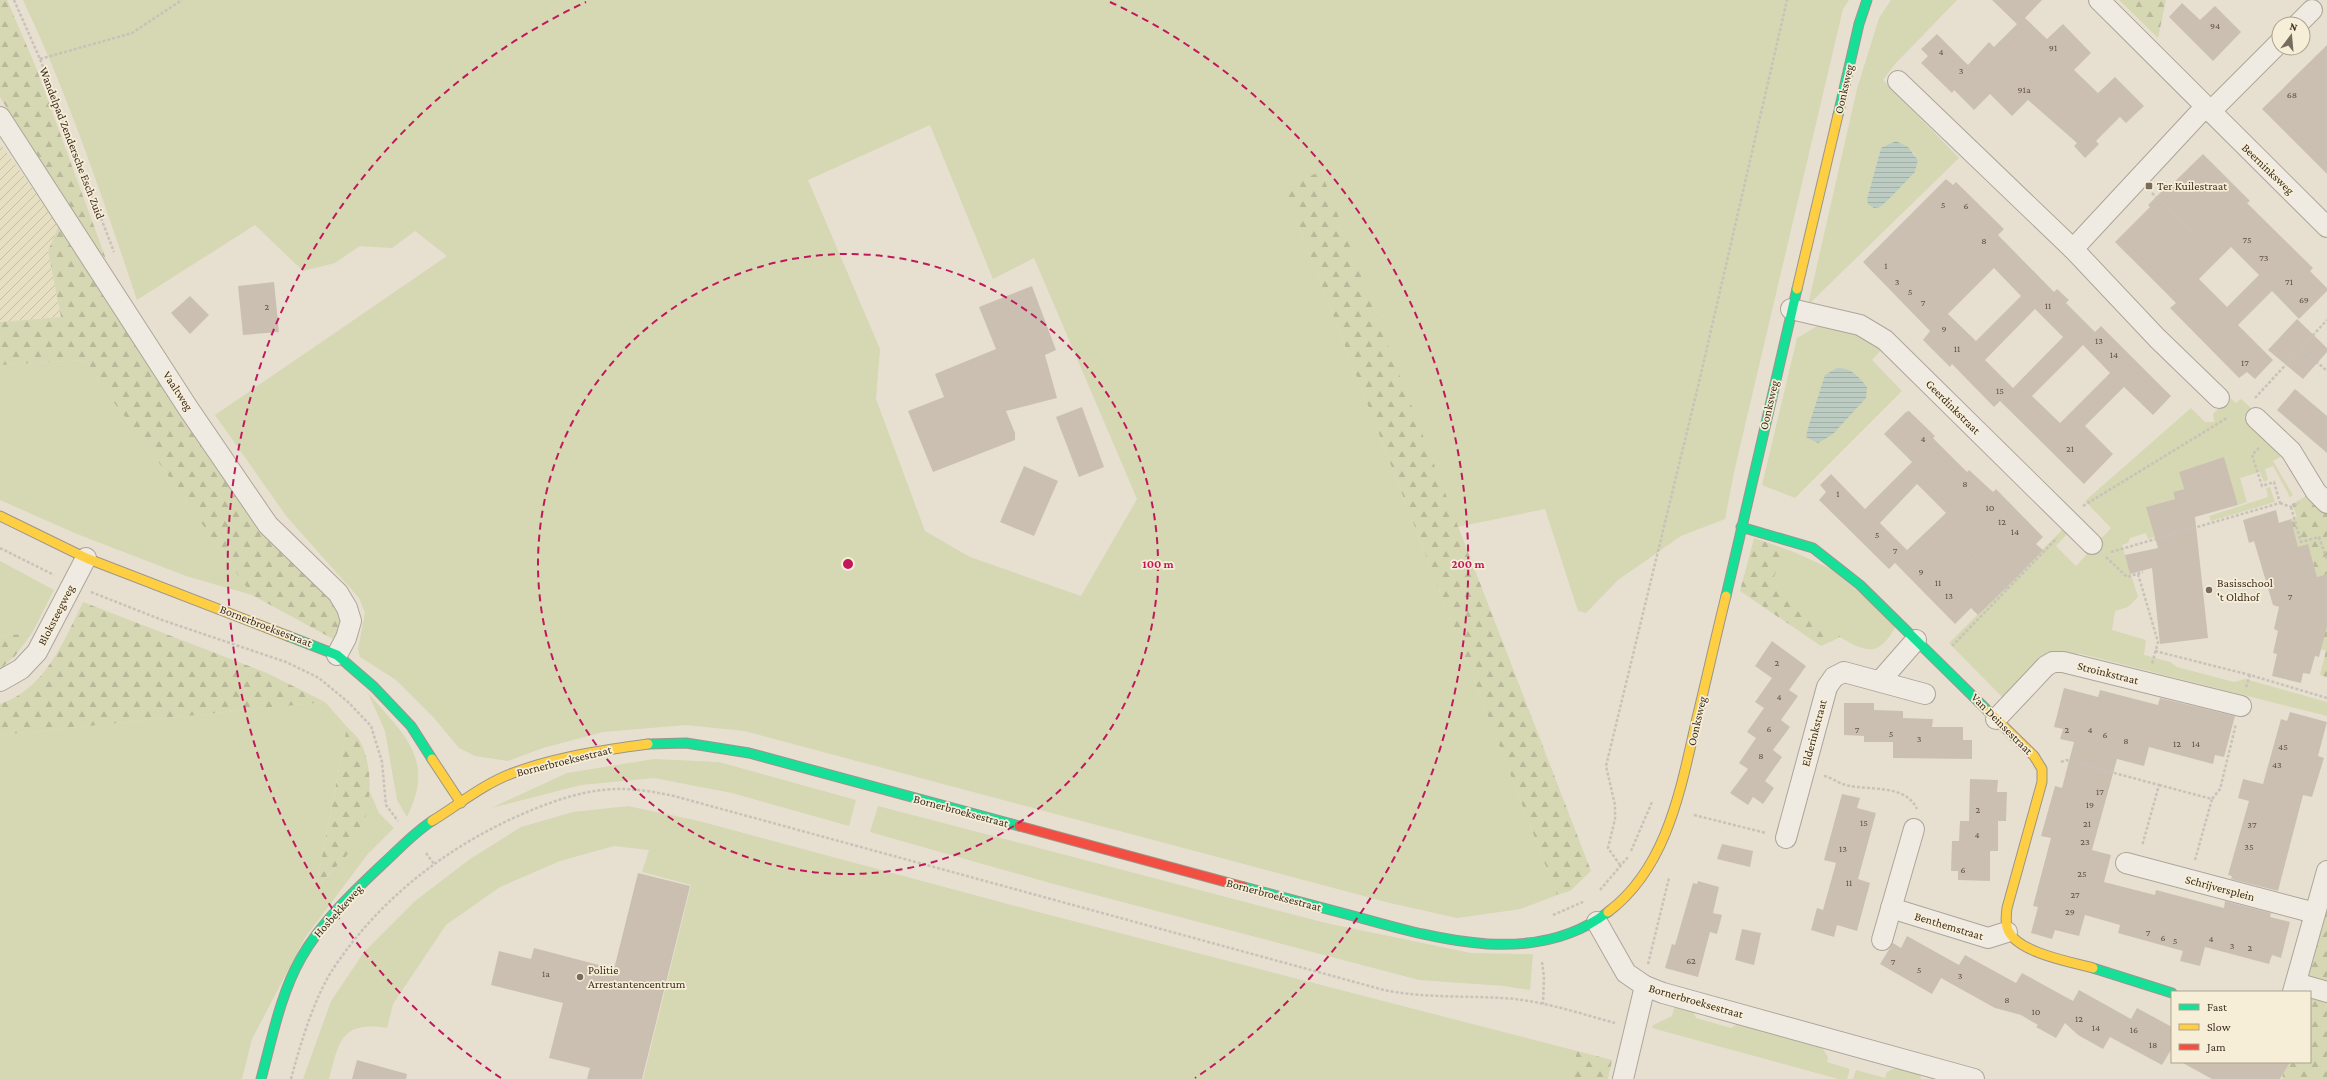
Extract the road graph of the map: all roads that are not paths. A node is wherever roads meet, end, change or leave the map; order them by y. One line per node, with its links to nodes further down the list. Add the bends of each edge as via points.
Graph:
1 (1867, 0): 11 (main road, Oonksweg, via 1858,24)
2 (2099, 0): 7 (street, Beerninksweg)
3 (2312, 10): 4 (street)
4 (2306, 16)
5 (2271, 49): 7 (street)
6 (1898, 81): 10 (street)
7 (2207, 109): 9 (street, Beerninksweg); 10 (street)
8 (0, 117): 20 (street, Vaaltweg, via 188,408 268,525 338,593 351,621)
9 (2327, 227)
10 (2073, 249): 12 (street, via 2157,338)
11 (1791, 309): 16 (main road, Oonksweg); 17 (street, Geerdinkstraat, via 1860,325 1885,340)
12 (2219, 398)
13 (2253, 411): 14 (street, via 2291,451 2316,492)
14 (2327, 503)
15 (0, 516): 18 (main road, Bornerbroeksestraat)
16 (1741, 527): 19 (main road, Van Deinsestraat, via 1812,548 1860,585); 33 (main road, Oonksweg, via 1697,722 1674,810 1661,843 1641,880 1625,899)
17 (2092, 544)
18 (86, 558): 20 (main road, Bornerbroeksestraat); 22 (street, Bloksteegweg, via 37,652 21,669)
19 (1916, 640): 21 (street); 25 (main road, Van Deinsestraat)
20 (337, 655): 26 (main road, Bornerbroeksestraat, via 374,687 411,726)
21 (1880, 681): 23 (street, Elderinkstraat); 28 (street, Elderinkstraat, via 1844,672 1834,677 1827,687)
22 (0, 682)
23 (1925, 694)
24 (2241, 706): 25 (street, Stroinkstraat, via 2063,662 2053,662 2046,666)
25 (1996, 719): 34 (main road, Van Deinsestraat, via 2034,756 2042,769 2042,782 2007,908)
26 (461, 803): 33 (main road, Bornerbroeksestraat, via 513,773 560,760 626,746 686,743 749,753 1433,938 1504,946 1538,943 1570,934); 40 (main road, Hosbekkeweg, via 411,836 319,930 300,959 286,990)
27 (1914, 829): 31 (street)
28 (1786, 838)
29 (2131, 864): 32 (street, Schrijversplein)
30 (2327, 871): 32 (street)
31 (1891, 908): 34 (street, Benthemstraat, via 1988,938); 35 (street)
32 (2315, 913): 37 (street)
33 (1597, 922): 36 (street, Bornerbroeksestraat, via 1626,973)
34 (2007, 932): 39 (main road, via 2017,943 2030,949)
35 (1882, 940)
36 (1645, 986): 41 (street); 42 (street, Bornerbroeksestraat, via 1663,994)
37 (2295, 987): 38 (street)
38 (2327, 992)
39 (2171, 993)
40 (261, 1079)
41 (1623, 1079)
42 (1974, 1079)

